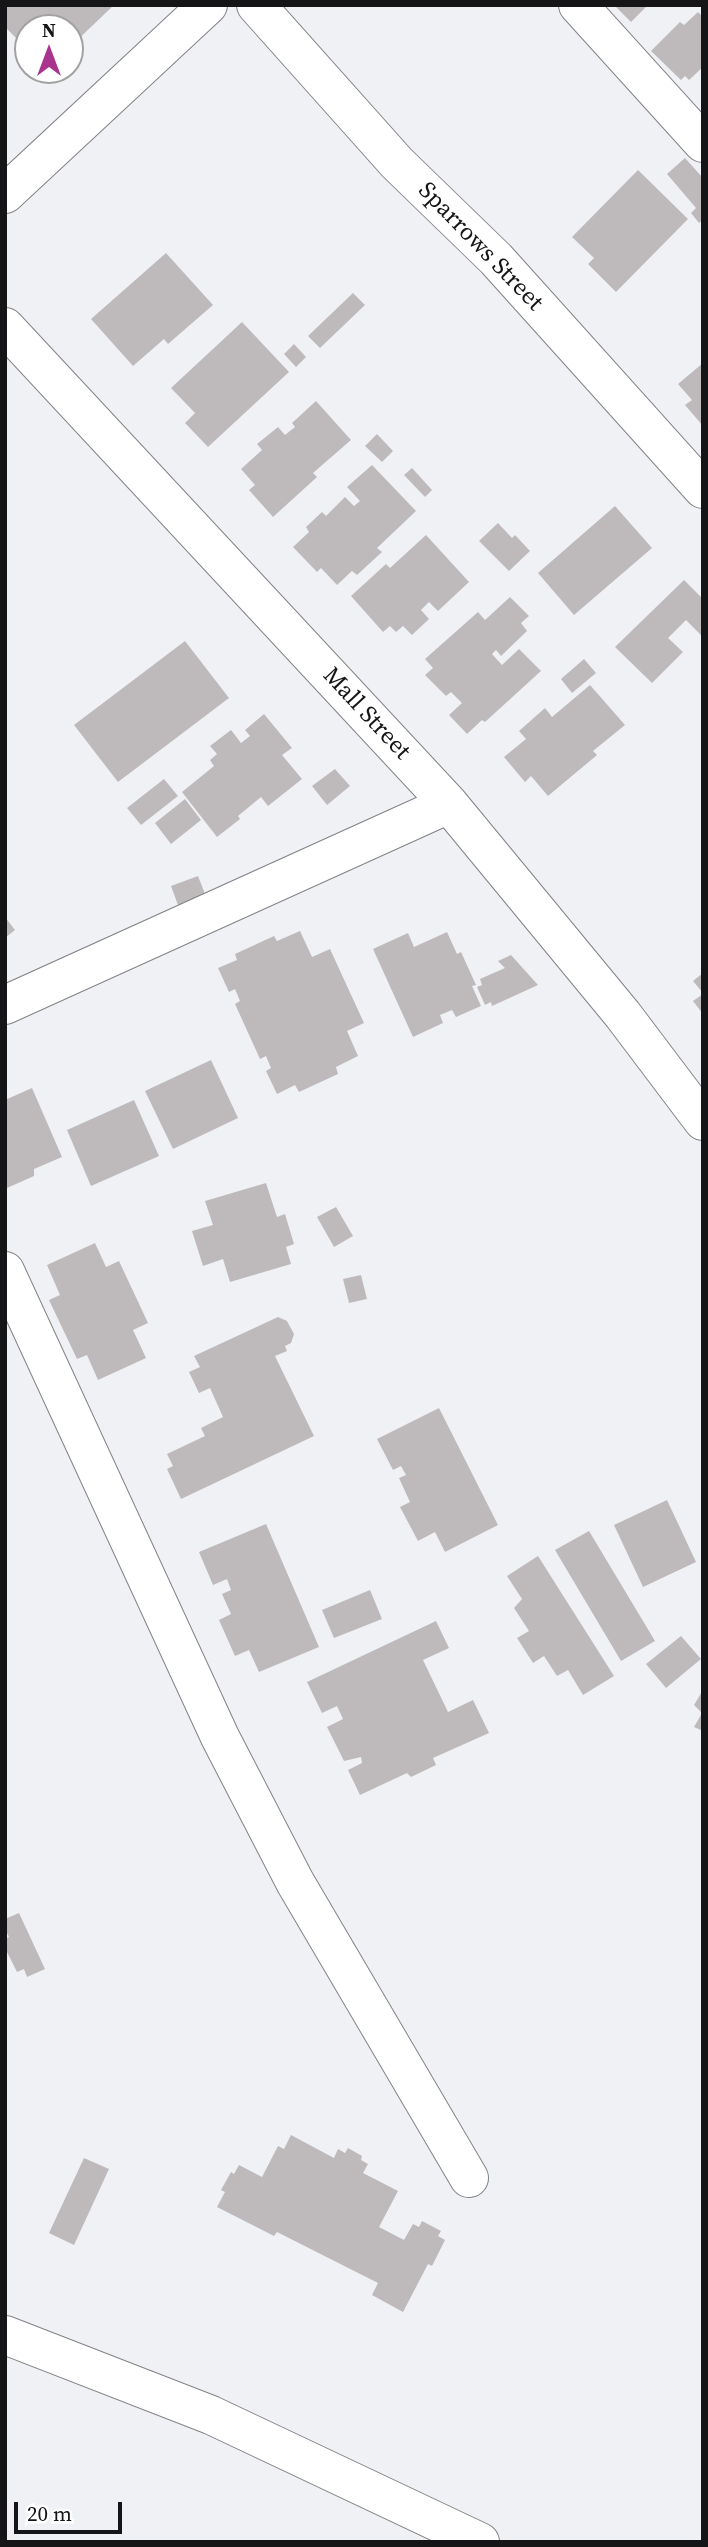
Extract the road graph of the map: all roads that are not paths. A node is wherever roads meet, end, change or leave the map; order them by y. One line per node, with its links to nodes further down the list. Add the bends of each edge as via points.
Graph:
1 (208, 5): 5 (street)
2 (256, 5): 7 (street, Sparrows Street, via 397,163 496,259)
3 (578, 5): 4 (street)
4 (703, 143)
5 (5, 194)
6 (5, 327): 8 (street, Mall Street)
7 (703, 489)
8 (449, 804): 9 (street); 10 (street, Mall Street, via 623,1015)
9 (5, 1006)
10 (703, 1121)
11 (5, 1271): 12 (street, via 219,1737 295,1882)
12 (469, 2178)
13 (5, 2335): 14 (street, via 211,2415)
14 (480, 2542)

